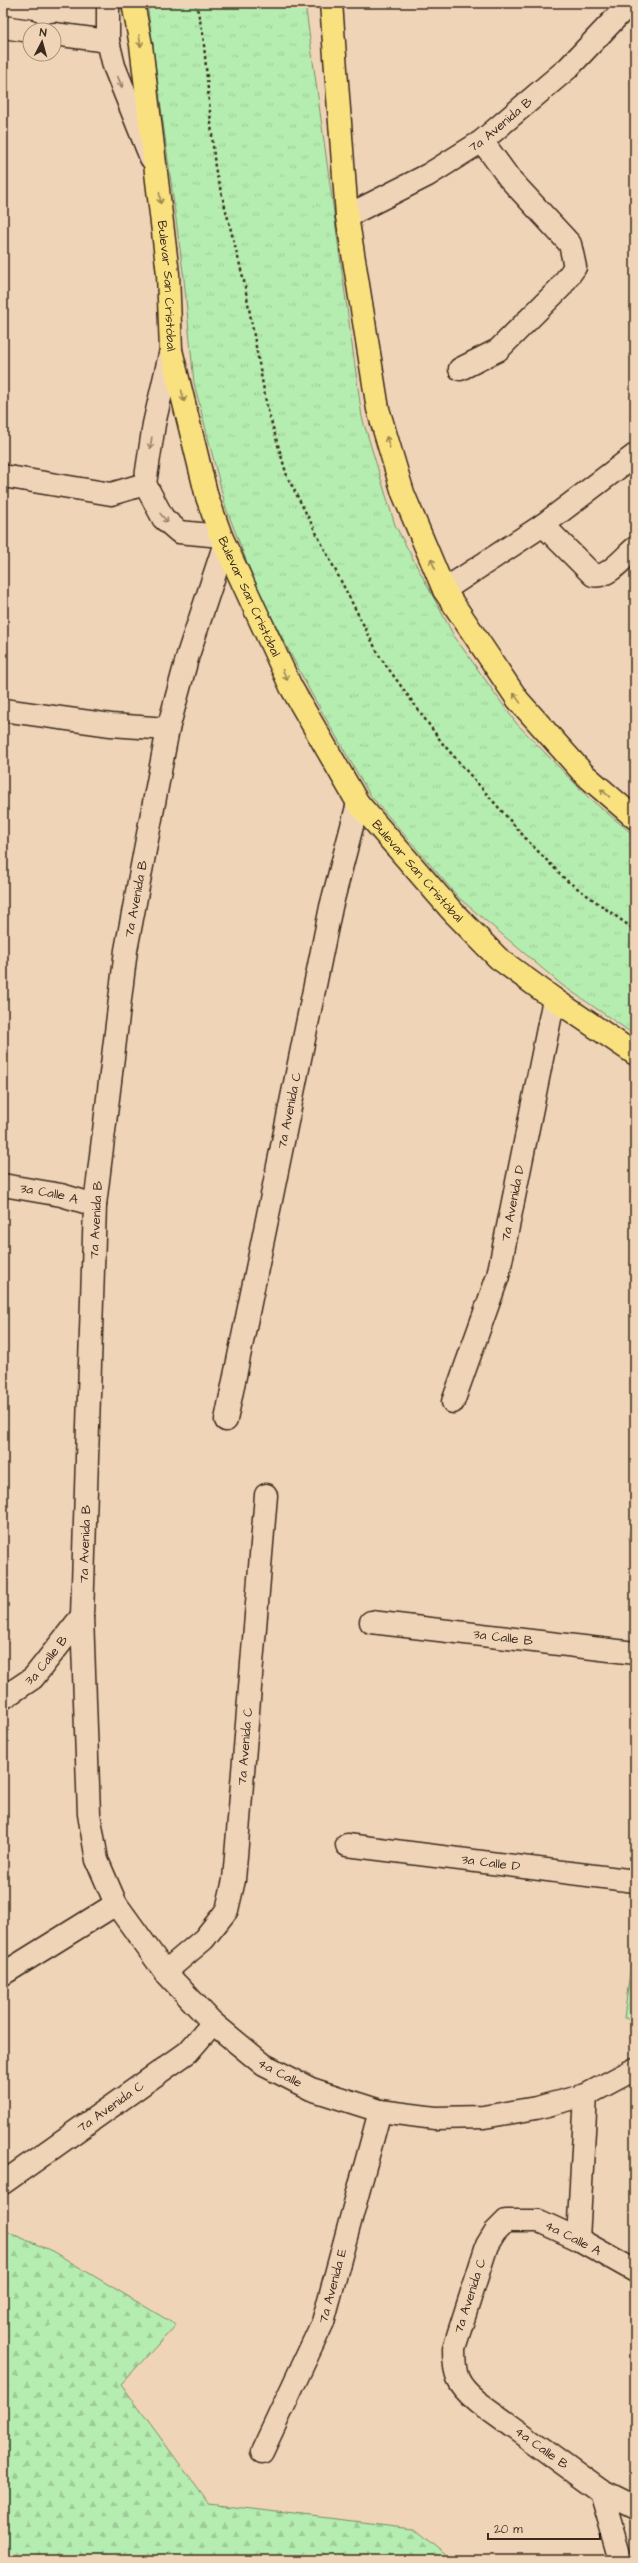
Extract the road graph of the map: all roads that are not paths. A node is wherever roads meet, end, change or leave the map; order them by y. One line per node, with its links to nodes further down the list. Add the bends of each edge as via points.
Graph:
1 (108, 3): 8 (street)
2 (133, 3): 10 (main road, Bulevar San Cristóbal, one-way to 10)
3 (331, 3): 11 (main road)
4 (630, 9): 9 (street, 7a Avenida B, via 568,68)
5 (3, 27): 6 (street)
6 (22, 30)
7 (62, 35): 8 (street)
8 (108, 41): 10 (street, one-way to 10, via 114,66)
9 (482, 141): 11 (street, 7a Avenida B, via 428,175); 13 (street, via 509,178 570,244 575,267 560,288 498,350)
10 (157, 172): 12 (main road, Bulevar San Cristóbal, one-way to 12, via 168,274)
11 (347, 216): 20 (main road, one-way to 11, via 404,493 378,409)
12 (171, 350): 16 (street, one-way to 16, via 154,424); 18 (main road, Bulevar San Cristóbal, one-way to 18, via 207,497)
13 (460, 369)
14 (635, 455): 17 (street)
15 (3, 476): 16 (street, via 112,494)
16 (145, 484): 18 (street, one-way to 18, via 163,518 179,532)
17 (543, 526): 19 (street, via 593,575 599,577); 20 (street)
18 (223, 541): 22 (street, 7a Avenida B); 23 (main road, Bulevar San Cristóbal, one-way to 23, via 291,687)
19 (635, 548)
20 (444, 590): 24 (main road, one-way to 20, via 584,774 518,700)
21 (3, 710): 22 (street, via 111,725)
22 (168, 729): 28 (street, 7a Avenida B, via 126,950)
23 (358, 803): 25 (main road, Bulevar San Cristóbal, via 452,911 498,958); 30 (street, 7a Avenida C, via 331,907)
24 (635, 818)
25 (554, 1000): 26 (main road, Bulevar San Cristóbal); 29 (street, 7a Avenida D, via 498,1276)
26 (635, 1054)
27 (3, 1185): 28 (street, 3a Calle A, via 61,1195)
28 (95, 1205): 32 (street, 7a Avenida B)
29 (453, 1402)
30 (226, 1420)
31 (266, 1495): 39 (street, 7a Avenida C, via 234,1880 227,1910 204,1939)
32 (82, 1616): 35 (street, 3a Calle B, via 33,1678); 38 (street, 7a Avenida B, via 89,1814 97,1860)
33 (371, 1622): 34 (street, 3a Calle B)
34 (635, 1653)
35 (3, 1698)
36 (347, 1844): 37 (street, 3a Calle D)
37 (635, 1881)
38 (116, 1904): 39 (street, 4a Calle); 40 (street)
39 (165, 1972): 41 (street, 4a Calle)
40 (3, 1974)
41 (213, 2023): 44 (street, 4a Calle, via 264,2065 311,2089); 45 (street, 7a Avenida C, via 188,2052)
42 (635, 2069): 43 (street, 4a Calle)
43 (586, 2095): 44 (street, 4a Calle, via 536,2108 484,2117 435,2118); 47 (street)
44 (380, 2110): 50 (street, 7a Avenida E, via 323,2322)
45 (3, 2183)
46 (506, 2221): 47 (street, 4a Calle A, via 539,2221); 49 (street, 7a Avenida C, via 487,2245 454,2348)
47 (578, 2239): 48 (street, 4a Calle A)
48 (635, 2271)
49 (456, 2378): 51 (street, 4a Calle B, via 465,2391 478,2402)
50 (262, 2452)
51 (601, 2490): 52 (street, 4a Calle B); 53 (street)
52 (635, 2508)
53 (621, 2560)

